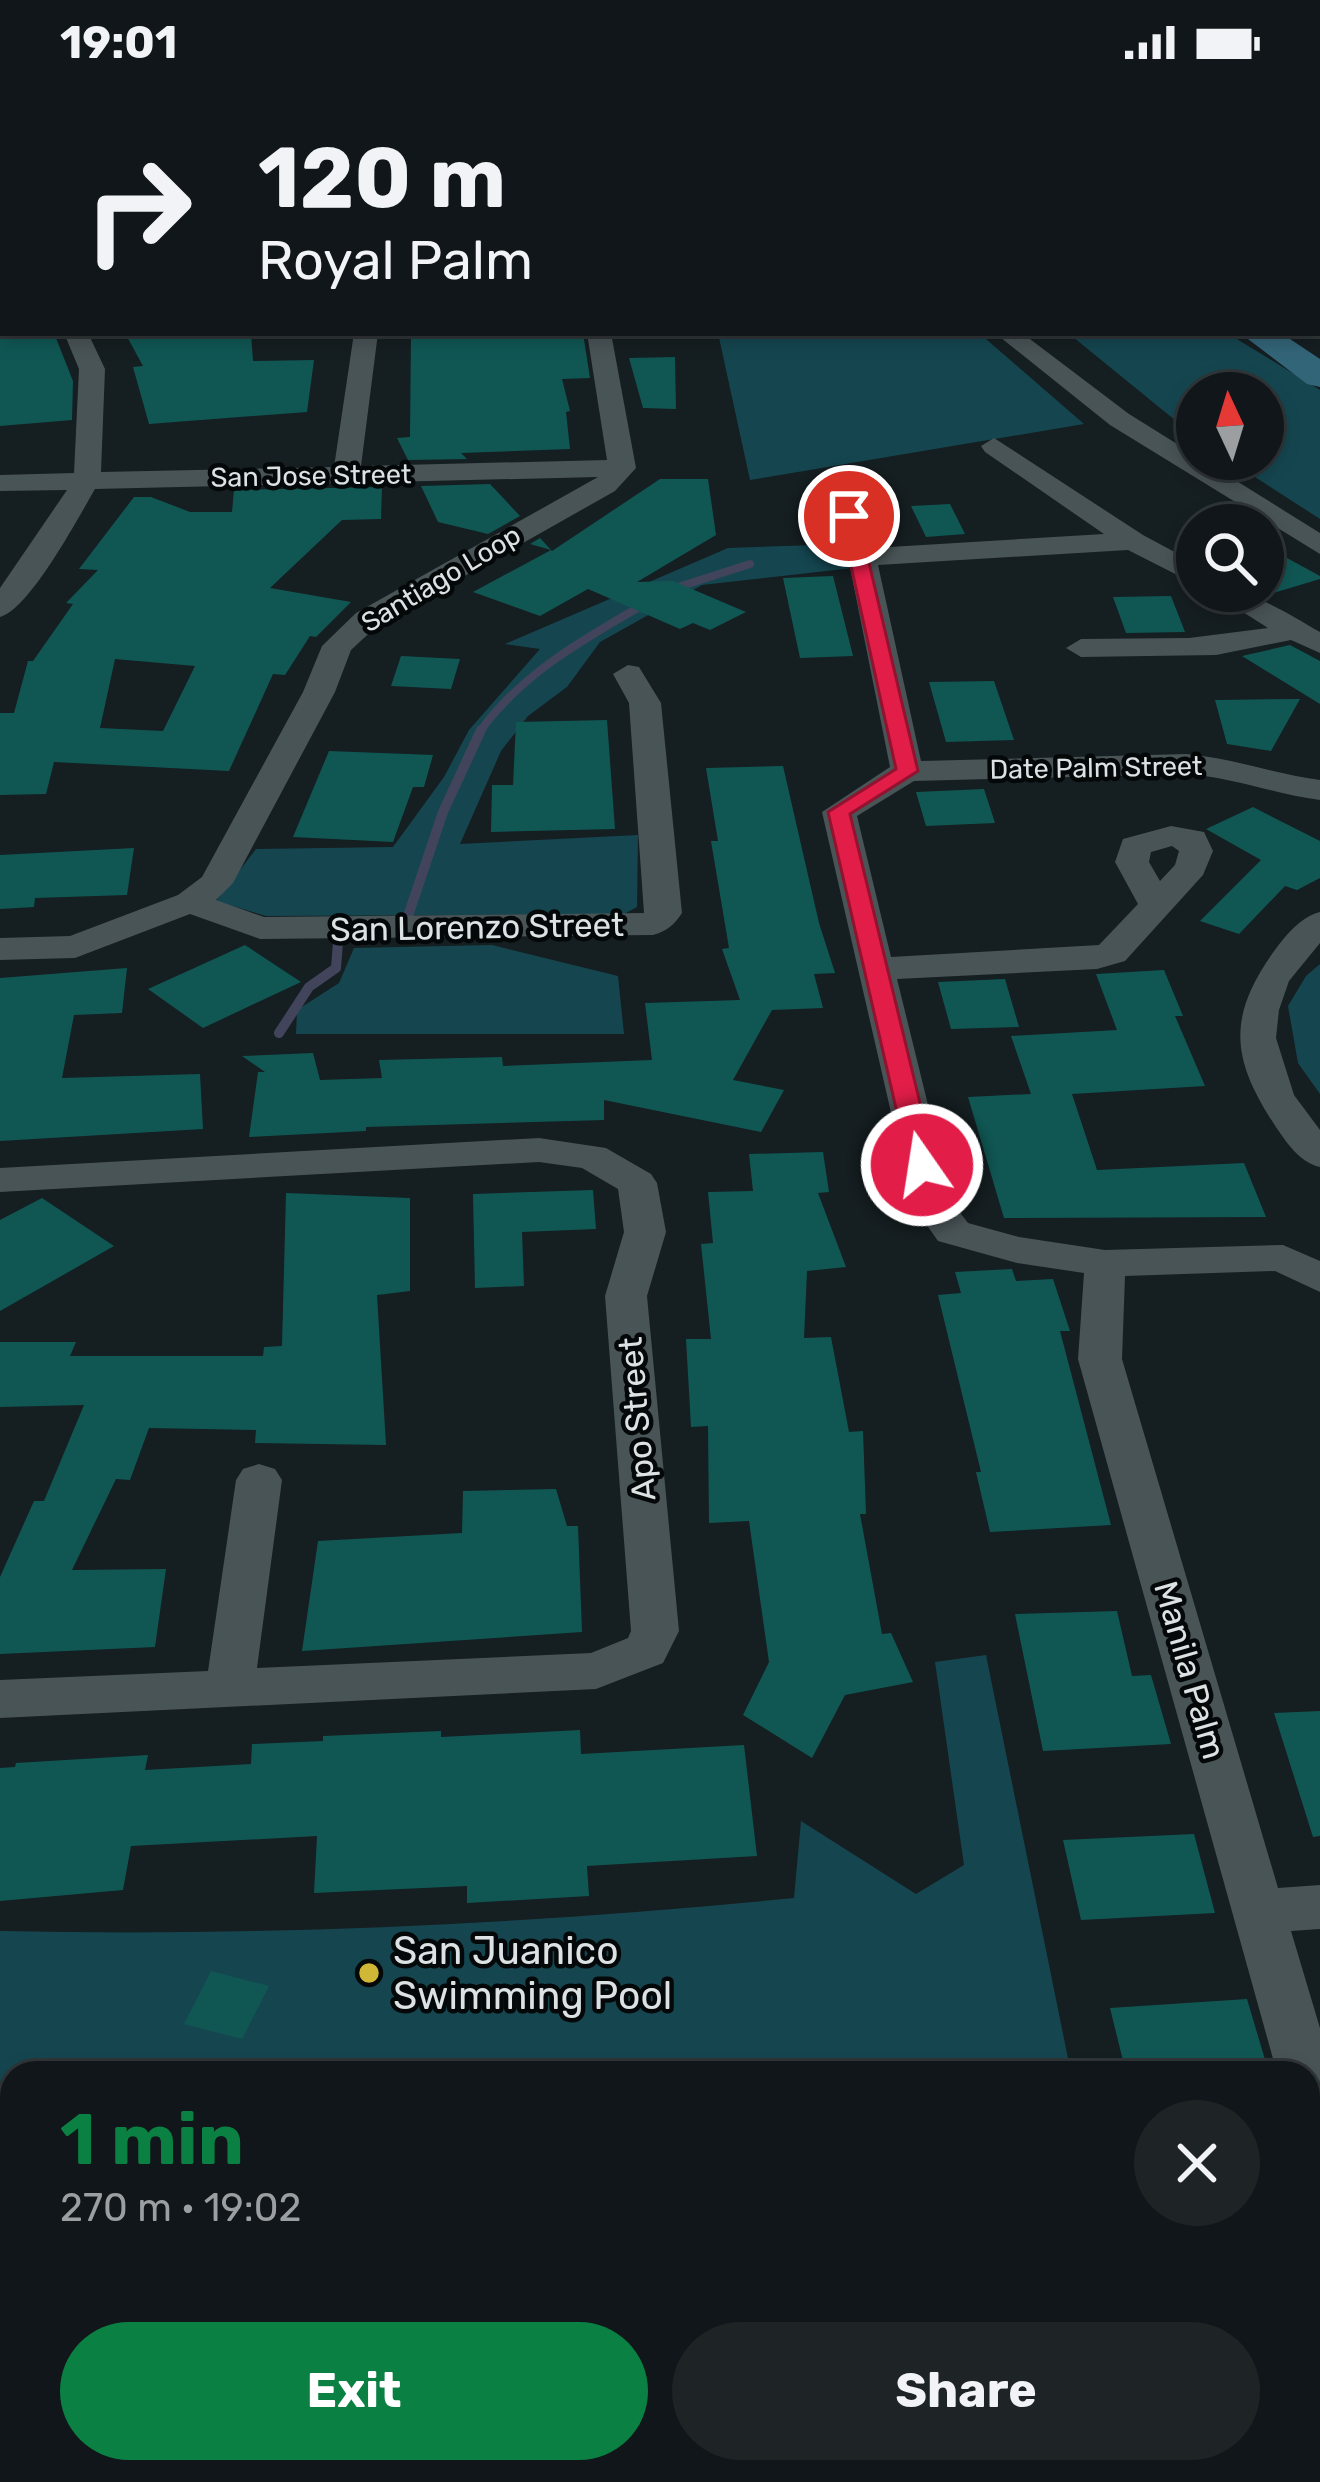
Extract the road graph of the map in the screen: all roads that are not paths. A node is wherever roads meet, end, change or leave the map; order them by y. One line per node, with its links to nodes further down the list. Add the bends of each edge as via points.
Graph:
1 (77, 336): 11 (street, via 92,369)
2 (366, 336): 9 (street)
3 (600, 336): 8 (street)
4 (1011, 336): 14 (street, via 1161,447)
5 (1262, 336): 6 (main road)
6 (1320, 376)
7 (994, 446): 13 (street)
8 (622, 468): 9 (street, San Jose Street); 24 (street, Santiago Loop, via 367,619 337,646 216,883)
9 (346, 475): 11 (street, San Jose Street)
10 (837, 475): 15 (street)
11 (87, 481): 12 (street, San Jose Street); 17 (street)
12 (0, 483)
13 (1133, 541): 15 (street); 16 (street)
14 (1320, 544)
15 (862, 557): 22 (street)
16 (1176, 565)
17 (0, 608)
18 (1263, 612): 19 (street)
19 (1307, 636): 20 (street)
20 (1082, 648)
21 (628, 674): 24 (street, San Lorenzo Street, via 645,703 664,913 653,924 260,928)
22 (907, 771): 23 (street, Date Palm Street, via 1186,764 1227,767); 28 (street, via 839,812)
23 (1307, 795)
24 (190, 902): 27 (street, via 75,946)
25 (1155, 904): 28 (street, via 1112,953 1097,958)
26 (1320, 923): 29 (street, via 1276,968 1256,1029 1263,1070 1285,1118)
27 (0, 949)
28 (875, 969): 31 (street, via 932,1204 953,1232)
29 (1320, 1156)
30 (0, 1180): 34 (street, Apo Street, via 539,1150 592,1157 637,1183 646,1232 626,1296 655,1631 646,1650 596,1671)
31 (1105, 1263): 32 (street, via 1258,1256 1283,1258); 37 (street, Manila Palm, via 1100,1359)
32 (1320, 1279)
33 (259, 1480): 34 (street)
34 (230, 1687): 35 (street, Apo Street)
35 (0, 1699)
36 (1320, 1907): 37 (street)
37 (1260, 1911): 38 (street, Manila Palm)
38 (1302, 2061)

